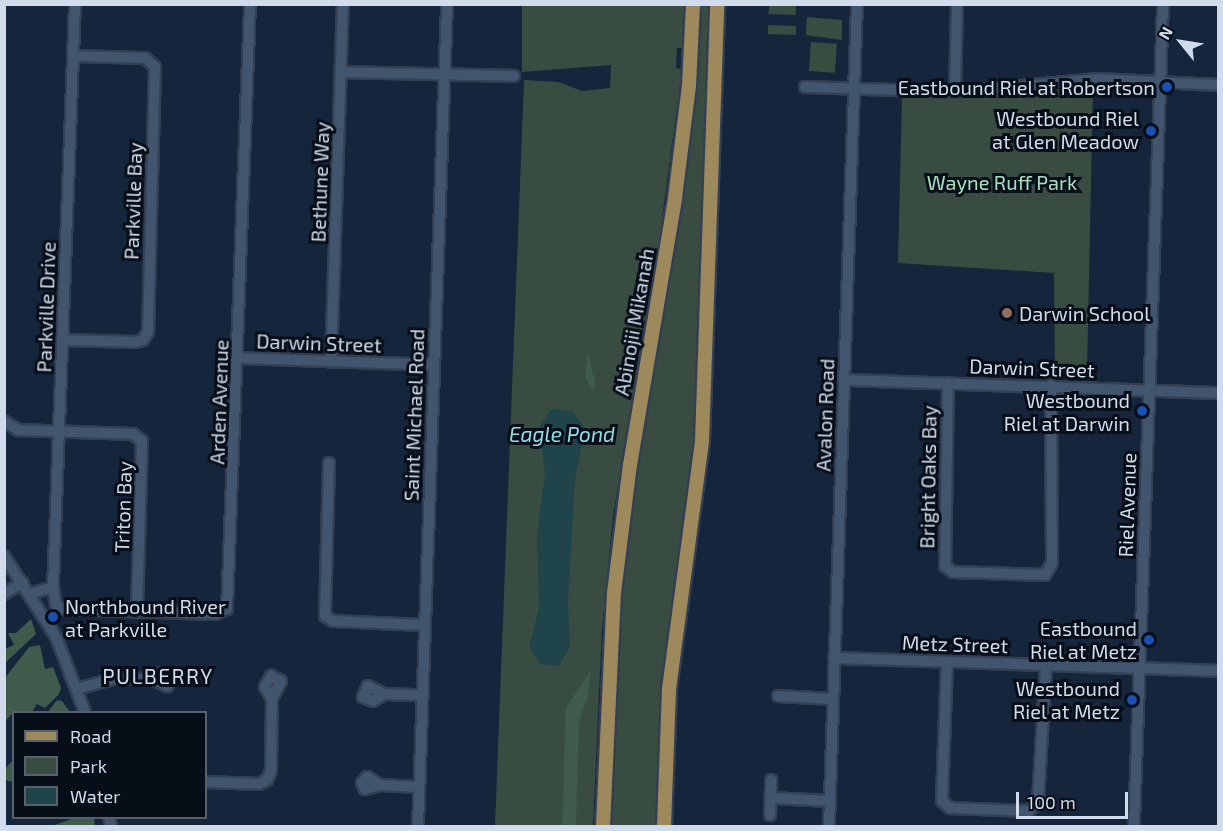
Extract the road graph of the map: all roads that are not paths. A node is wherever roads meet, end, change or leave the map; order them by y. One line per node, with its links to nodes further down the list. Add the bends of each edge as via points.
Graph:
1 (75, 4): 10 (street, Parkville Drive)
2 (250, 4): 20 (street, Arden Avenue)
3 (344, 4): 11 (street, Bethune Way)
4 (447, 4): 12 (street, Saint Michael Road)
5 (693, 4): 59 (main road, Abinojii Mikanah, via 689,86 675,198 630,465 614,593)
6 (717, 4): 60 (main road, via 702,441 669,689)
7 (857, 4): 17 (street, Avalon Road)
8 (957, 4): 18 (street)
9 (1163, 4): 14 (street, Riel Avenue)
10 (73, 56): 19 (street, Parkville Drive); 19 (street, Parkville Bay, via 145,58 155,67 148,332 136,342)
11 (342, 72): 12 (street); 21 (street, Bethune Way)
12 (443, 76): 13 (street); 22 (street, Saint Michael Road)
13 (514, 76)
14 (1160, 83): 15 (street); 18 (street, via 1098,80); 26 (street, Riel Avenue)
15 (1218, 85)
16 (805, 87): 17 (street)
17 (855, 89): 18 (street); 23 (street, Avalon Road)
18 (955, 92)
19 (63, 340): 29 (street, Parkville Drive)
20 (238, 358): 21 (street, Darwin Street); 36 (street, Arden Avenue, via 228,609 214,614)
21 (331, 362): 22 (street, Darwin Street)
22 (434, 365): 37 (street, Saint Michael Road)
23 (844, 380): 24 (street, Darwin Street); 38 (street, Avalon Road)
24 (948, 383): 25 (street, Darwin Street); 25 (street, Bright Oaks Bay, via 945,566 953,572 1045,575 1052,563)
25 (1051, 385): 26 (street, Darwin Street)
26 (1148, 390): 27 (street, Darwin Street); 41 (street, Riel Avenue)
27 (1218, 393)
28 (4, 421): 29 (street, Triton Bay, via 18,430)
29 (59, 433): 33 (street, Parkville Drive); 36 (street, Triton Bay, via 133,434 142,441)
30 (329, 463): 37 (street, via 325,616 333,621)
31 (4, 556): 32 (street)
32 (23, 582): 34 (street); 35 (street)
33 (53, 587): 35 (street); 36 (street, Arden Avenue, via 56,605 62,609)
34 (4, 594)
35 (30, 594): 44 (street, via 56,637)
36 (137, 611)
37 (423, 626): 46 (street, Saint Michael Road)
38 (834, 658): 39 (street, Metz Street); 49 (street, Avalon Road)
39 (947, 662): 40 (street, Metz Street); 40 (street, via 942,801 950,808 1018,811 1029,811 1038,801)
40 (1046, 665): 41 (street, Metz Street)
41 (1140, 668): 42 (street, Metz Street); 62 (street, Riel Avenue)
42 (1218, 671)
43 (153, 679): 44 (street, via 116,678)
44 (77, 689): 50 (street)
45 (384, 694): 46 (street)
46 (420, 695): 54 (street, Saint Michael Road)
47 (778, 696): 49 (street)
48 (272, 699): 52 (street, via 271,770 267,780 259,784)
49 (832, 699): 56 (street, Avalon Road)
50 (85, 711)
51 (771, 780): 55 (street)
52 (207, 782)
53 (380, 785): 54 (street)
54 (418, 787): 58 (street, Saint Michael Road)
55 (771, 798): 56 (street); 57 (street)
56 (830, 801): 61 (street, Avalon Road)
57 (770, 815)
58 (418, 826)
59 (603, 826)
60 (664, 826)
61 (829, 826)
62 (1134, 826)

